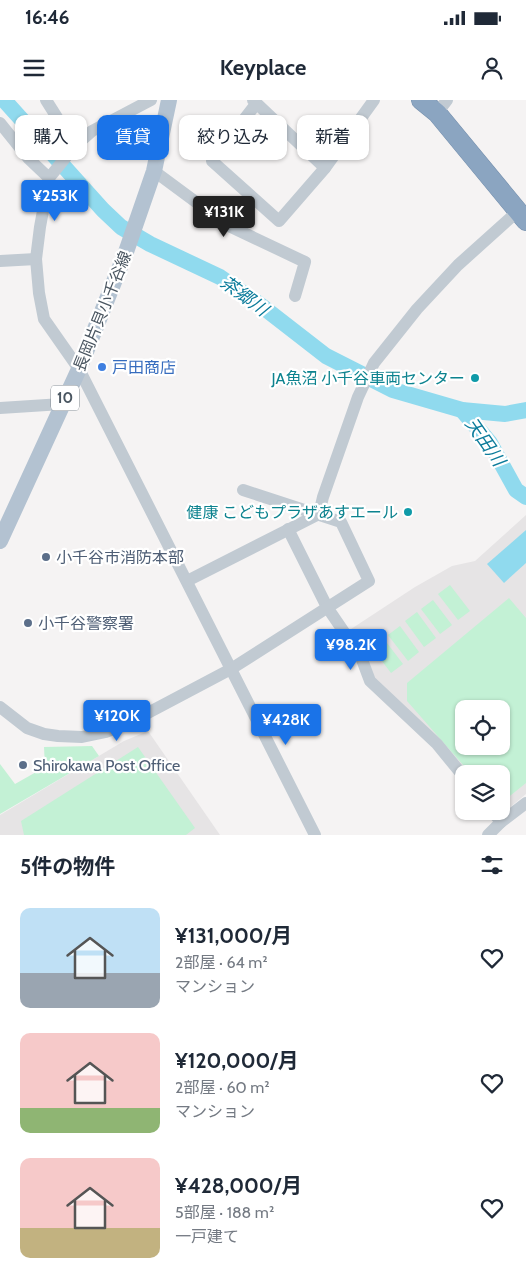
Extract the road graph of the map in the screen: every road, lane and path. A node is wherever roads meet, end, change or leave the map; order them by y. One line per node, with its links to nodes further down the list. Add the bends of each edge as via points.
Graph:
1 (46, 100): 8 (street)
2 (152, 100): 10 (street)
3 (169, 100): 13 (main road, 長岡片貝小千谷線 / 10)
4 (374, 100): 12 (street)
5 (421, 100): 7 (highway)
6 (254, 102): 12 (street); 12 (street, via 212,161 279,220)
7 (442, 107): 15 (highway)
8 (55, 115)
9 (0, 123): 14 (street, via 28,160)
10 (87, 135)
11 (64, 160): 14 (street)
12 (325, 168)
13 (154, 170): 18 (street, via 227,224 305,262); 19 (main road, 長岡片貝小千谷線 / 10, via 126,252)
14 (51, 177): 16 (street)
15 (522, 216): 23 (street, via 458,265 374,363 358,398)
16 (36, 259): 17 (street); 19 (street, via 44,319)
17 (0, 261)
18 (294, 296)
19 (79, 368): 20 (main road, 長岡片貝小千谷線 / 10); 26 (street)
20 (62, 404): 21 (street); 25 (main road, 長岡片貝小千谷線 / 10)
21 (0, 408)
22 (244, 490): 23 (street)
23 (319, 514): 24 (street); 27 (street, via 341,522 369,581)
24 (288, 529): 26 (street); 27 (street)
25 (0, 542)
26 (187, 582): 28 (street)
27 (327, 607): 28 (street); 30 (street, via 361,657 370,681 437,744)
28 (231, 669): 29 (street, via 127,724 82,737 44,734 27,728); 33 (street)
29 (0, 707)
30 (455, 766)
31 (526, 802): 32 (street)
32 (501, 822): 34 (street)
33 (315, 835)
34 (488, 835)

